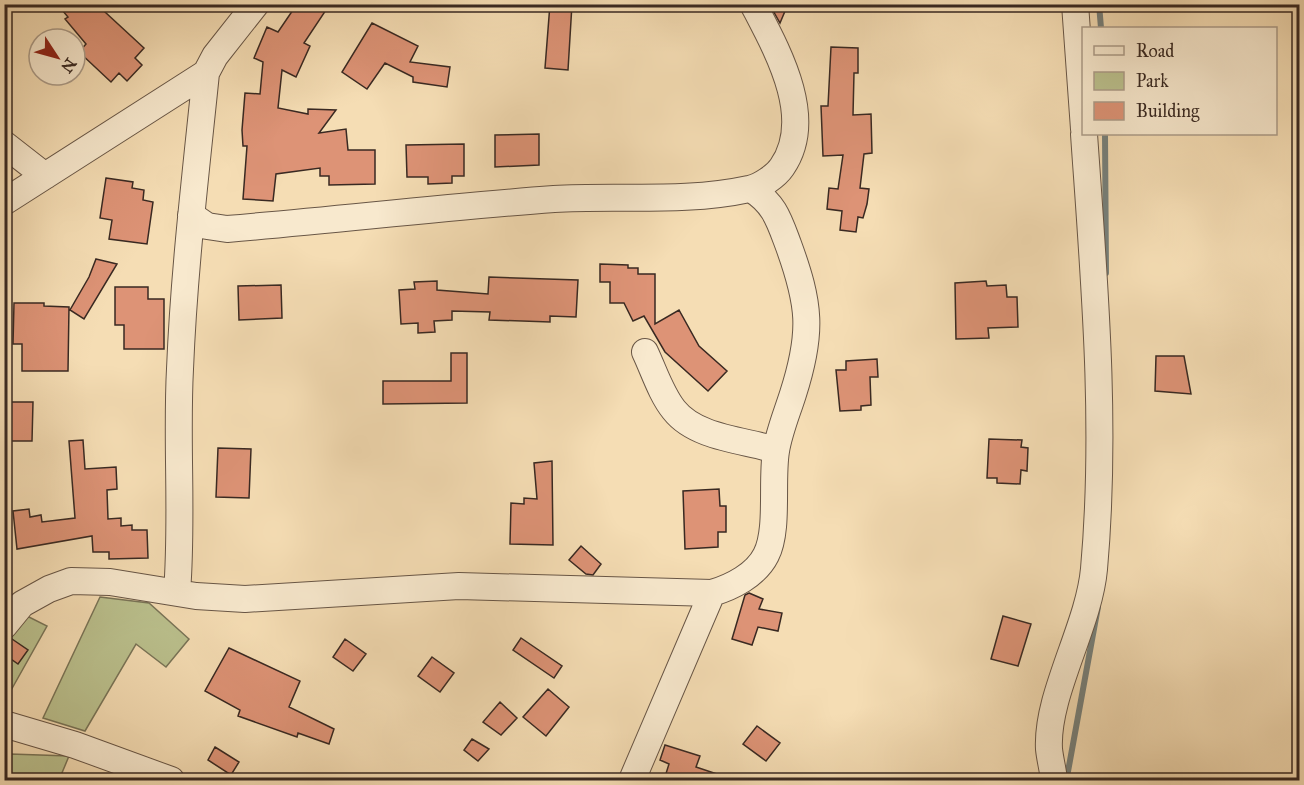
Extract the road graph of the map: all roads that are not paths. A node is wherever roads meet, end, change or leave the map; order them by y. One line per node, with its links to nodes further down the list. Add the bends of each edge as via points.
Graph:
1 (255, 4): 4 (street)
2 (753, 4): 11 (street, via 782,67 793,102 795,129 782,168)
3 (1075, 4): 6 (street)
4 (206, 73): 5 (street); 7 (street)
5 (170, 98): 7 (street); 10 (street)
6 (1082, 103)
7 (201, 122): 13 (street)
8 (1084, 135): 22 (street, via 1099,364 1101,481 1088,605 1054,713 1049,748)
9 (9, 149): 10 (street); 12 (street)
10 (45, 176): 12 (street)
11 (751, 189): 13 (street, via 555,199 227,229 207,226); 15 (street, via 772,204 778,216 807,307 802,365)
12 (5, 202)
13 (191, 215): 16 (street, via 180,369 181,540)
14 (645, 352): 15 (street, via 669,402 684,420 700,429)
15 (776, 450): 17 (street, via 772,539 766,555 730,588)
16 (177, 592): 17 (street, via 196,597 245,598 459,586); 18 (street, via 72,581 49,588 22,604)
17 (712, 593): 21 (street)
18 (4, 626)
19 (4, 724): 20 (street)
20 (171, 780)
21 (632, 780)
22 (1054, 780)

